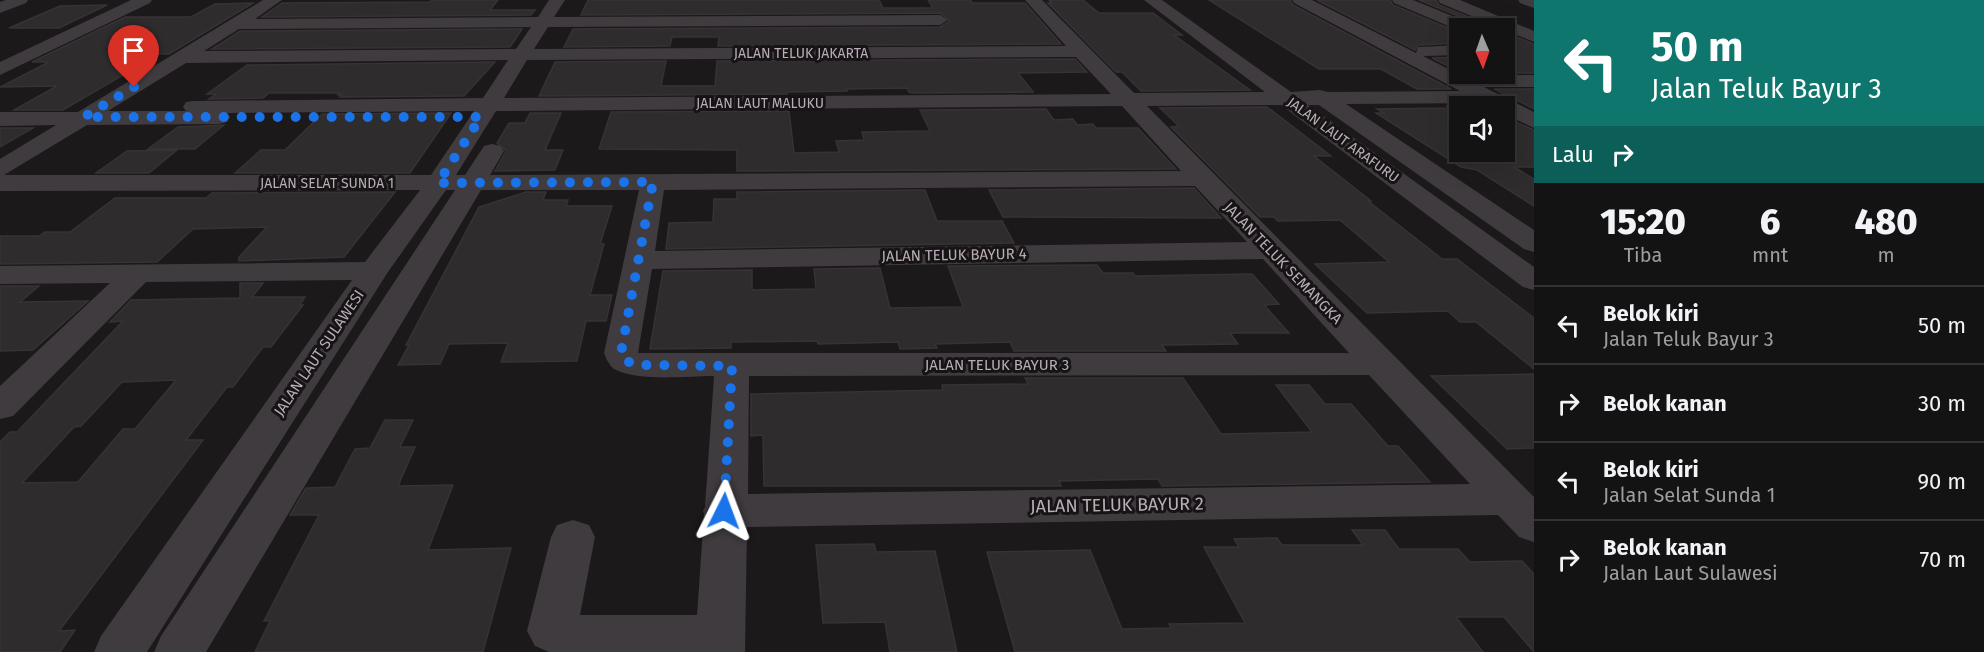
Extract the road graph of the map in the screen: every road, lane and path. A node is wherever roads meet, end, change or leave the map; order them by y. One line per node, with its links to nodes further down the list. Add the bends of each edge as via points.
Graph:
1 (20, 0): 15 (street)
2 (144, 0): 25 (street)
3 (274, 0): 19 (street)
4 (557, 0): 18 (street, JALAN LAUT SULAWESI)
5 (927, 0): 16 (street)
6 (1033, 0): 27 (street, JALAN TELUK SEMANGKA)
7 (1152, 0): 35 (street, JALAN LAUT ARAFURU)
8 (1180, 0): 35 (street, JALAN LAUT ARAFURU)
9 (1300, 0): 36 (street)
10 (1323, 0): 28 (street)
11 (1400, 0): 17 (street)
12 (1446, 0): 20 (street)
13 (1526, 0): 14 (street)
14 (1534, 3)
15 (0, 8)
16 (940, 20): 18 (street, via 605,15); 26 (street)
17 (1449, 21)
18 (542, 22): 19 (street); 29 (street, JALAN LAUT SULAWESI)
19 (235, 24): 30 (street)
20 (1534, 37)
21 (1449, 50): 28 (street)
22 (1515, 50): 23 (street)
23 (1534, 50)
24 (0, 51): 25 (street)
25 (38, 51): 32 (street)
26 (959, 51): 27 (street, JALAN TELUK JAKARTA); 29 (street, JALAN TELUK JAKARTA)
27 (1080, 51): 39 (street, JALAN TELUK SEMANGKA)
28 (1424, 51): 31 (street)
29 (521, 55): 30 (street, JALAN TELUK JAKARTA); 41 (street, JALAN LAUT SULAWESI)
30 (181, 57): 43 (street)
31 (1449, 64)
32 (0, 69)
33 (1515, 81): 34 (street)
34 (1534, 81)
35 (1290, 84): 38 (street, JALAN LAUT ARAFURU); 39 (street, JALAN LAUT MALUKU); 57 (street, JALAN LAUT ARAFURU)
36 (1485, 96)
37 (1449, 97): 38 (street)
38 (1325, 99): 51 (street, JALAN LAUT ARAFURU)
39 (1127, 101): 41 (street, JALAN LAUT MALUKU); 48 (street, JALAN TELUK SEMANGKA)
40 (194, 107): 41 (street, JALAN LAUT MALUKU)
41 (486, 111): 43 (street, JALAN LAUT MALUKU); 47 (street, JALAN LAUT SULAWESI)
42 (1515, 112): 45 (street)
43 (84, 117): 44 (street, JALAN LAUT MALUKU); 46 (street)
44 (0, 119)
45 (1534, 122)
46 (0, 169)
47 (467, 172): 49 (street, JALAN SELAT SUNDA 1); 50 (street, JALAN SELAT SUNDA 1); 54 (street, JALAN LAUT SULAWESI); 66 (street, JALAN LAUT SULAWESI)
48 (1201, 178): 49 (street, JALAN SELAT SUNDA 1); 52 (street, JALAN TELUK SEMANGKA)
49 (653, 182): 53 (street)
50 (0, 183)
51 (1534, 243)
52 (1271, 250): 53 (street, JALAN TELUK BAYUR 4); 58 (street, JALAN TELUK SEMANGKA)
53 (637, 260): 59 (street, JALAN TELUK BAYUR 3, via 621,353 624,360 637,365)
54 (374, 271): 55 (street); 65 (street, JALAN LAUT SULAWESI)
55 (137, 274): 56 (street); 60 (street)
56 (0, 275)
57 (1534, 280)
58 (1379, 364): 59 (street, JALAN TELUK BAYUR 3); 62 (street, JALAN TELUK SEMANGKA)
59 (732, 366): 61 (street)
60 (0, 407)
61 (724, 511): 62 (street, JALAN TELUK BAYUR 2); 64 (street)
62 (1522, 512)
63 (573, 537): 64 (street, via 552,630 568,637)
64 (720, 645)
65 (119, 652)
66 (180, 652)

